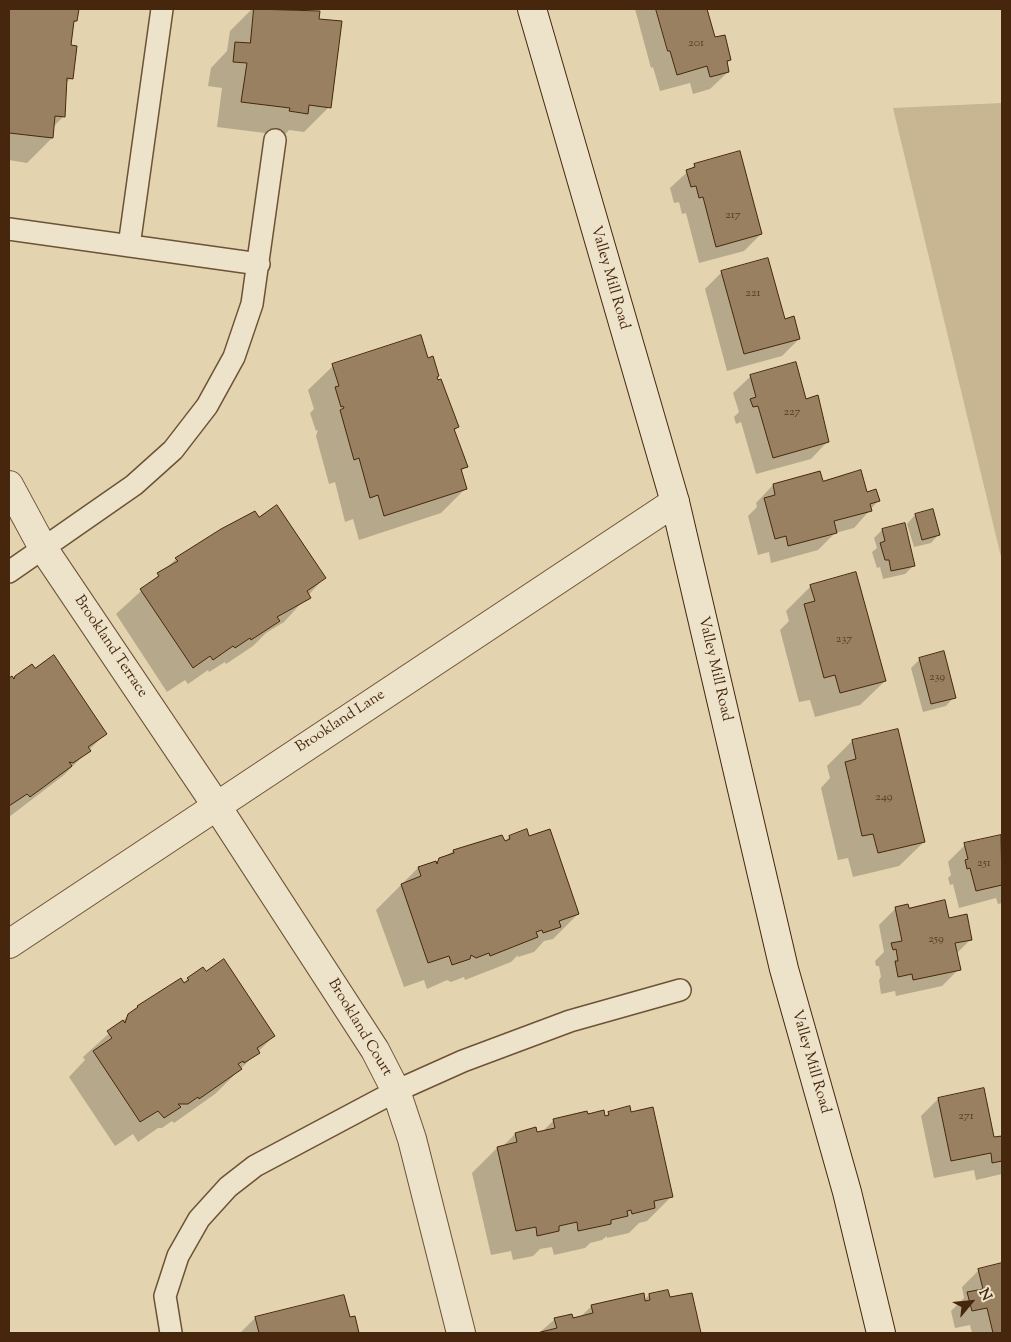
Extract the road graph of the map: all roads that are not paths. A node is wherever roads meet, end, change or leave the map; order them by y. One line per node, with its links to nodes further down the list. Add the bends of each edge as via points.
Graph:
1 (162, 9): 5 (lane)
2 (532, 9): 8 (street, Valley Mill Road)
3 (275, 140): 6 (lane)
4 (9, 229): 5 (lane)
5 (130, 246): 6 (lane)
6 (259, 264): 9 (lane, via 252,304 234,357 207,406 173,450 134,485)
7 (9, 485): 9 (street, Brookland Terrace)
8 (675, 502): 11 (street, Brookland Lane); 17 (street, Valley Mill Road, via 784,969 847,1192)
9 (43, 548): 10 (lane); 11 (street, Brookland Terrace)
10 (9, 572)
11 (216, 805): 12 (street, Brookland Lane); 14 (street, Brookland Court, via 375,1050)
12 (9, 944)
13 (680, 990): 14 (lane, via 570,1021 462,1061)
14 (396, 1091): 15 (lane, via 255,1166 228,1187 199,1219 178,1256 164,1296); 16 (street, Brookland Court, via 412,1139)
15 (171, 1333)
16 (461, 1333)
17 (881, 1333)

